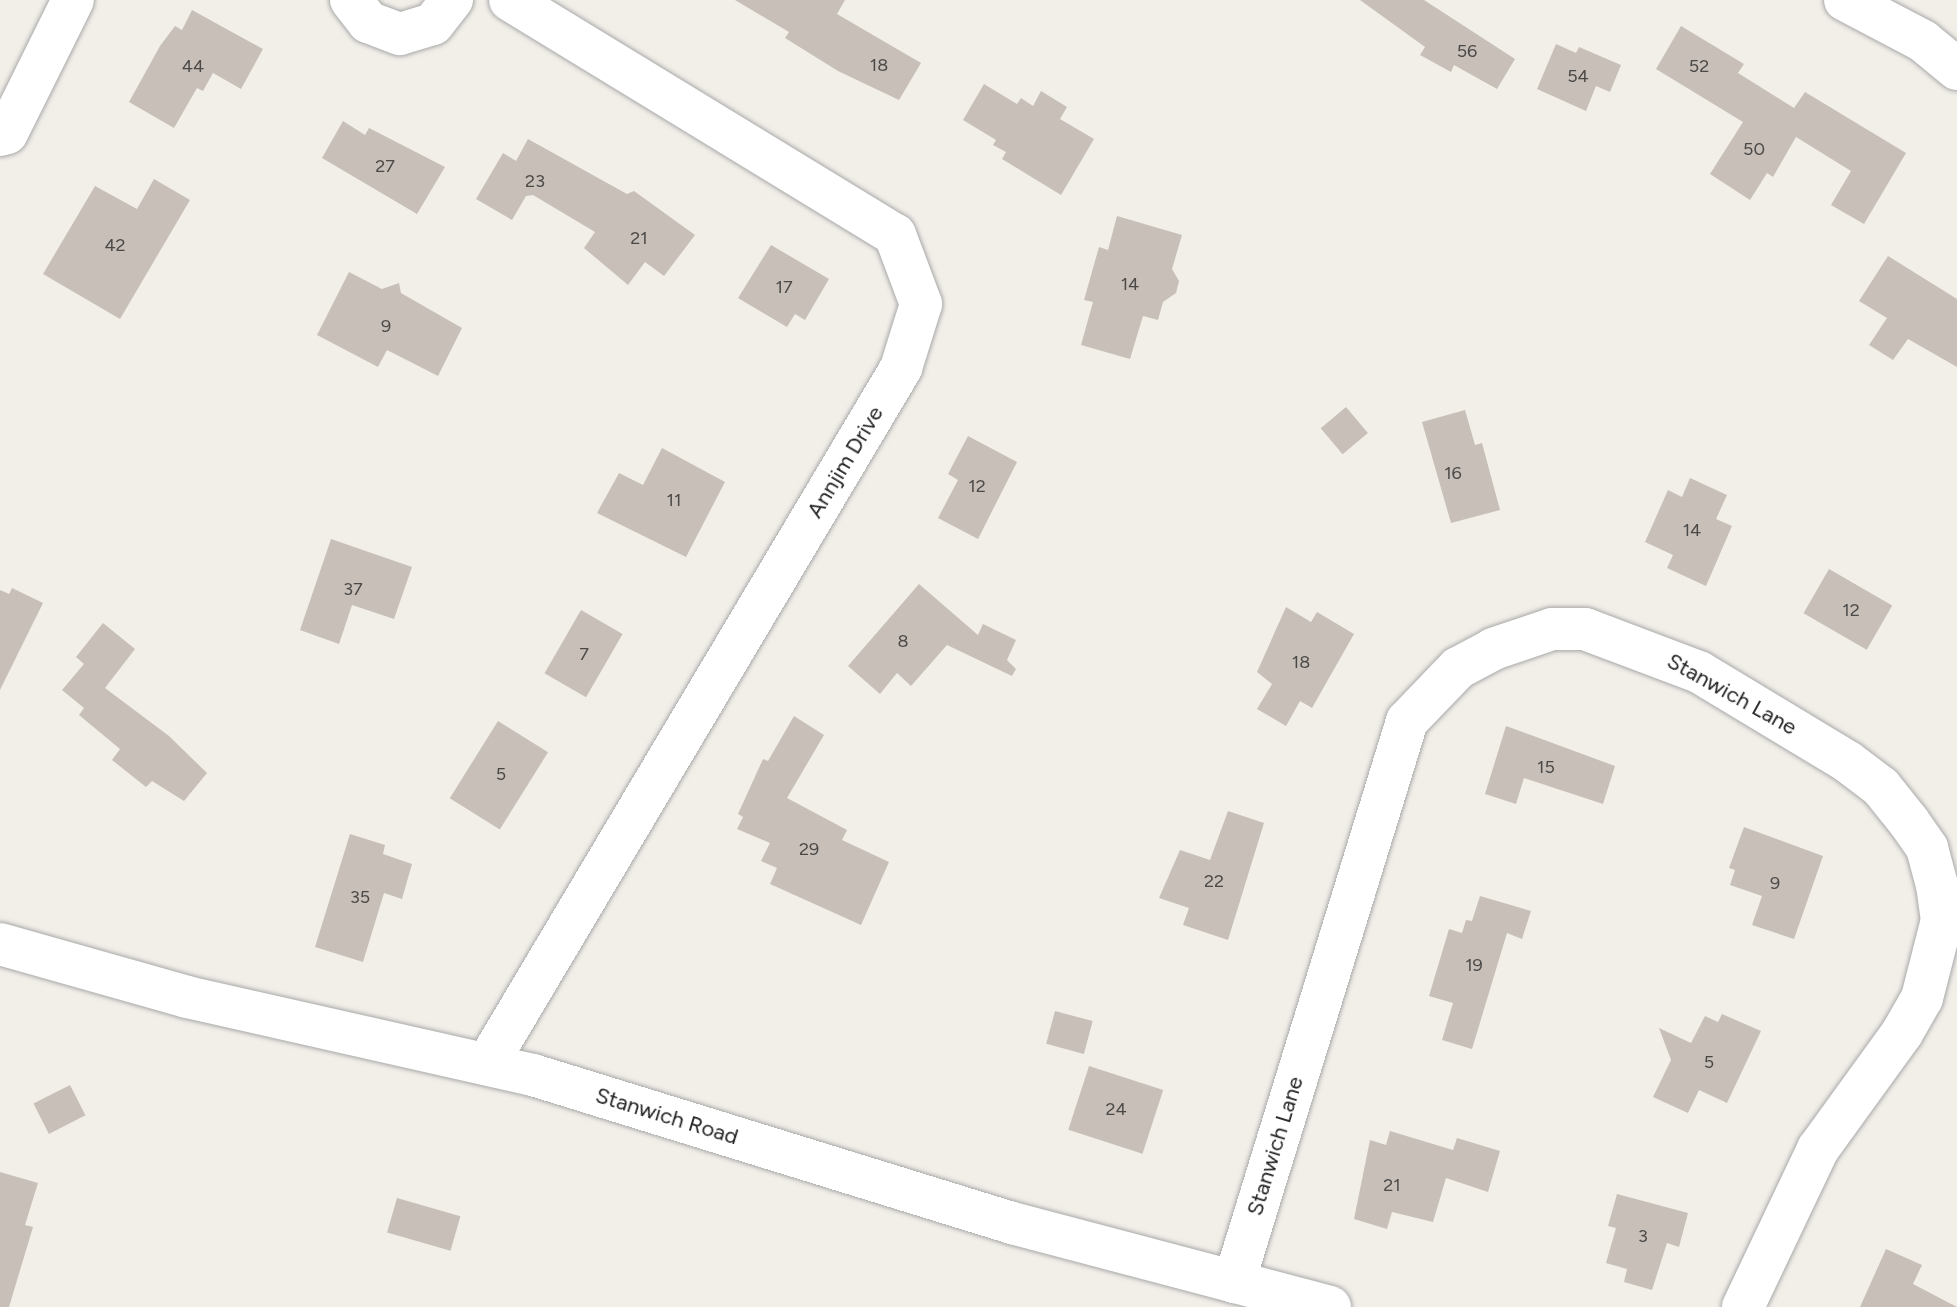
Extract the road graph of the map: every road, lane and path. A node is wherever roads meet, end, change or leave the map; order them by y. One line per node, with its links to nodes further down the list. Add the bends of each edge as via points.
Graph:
1 (73, 0): 7 (street, via 7,133)
2 (351, 0): 3 (street, via 368,22 400,34 433,24)
3 (452, 0)
4 (510, 0): 9 (street, Annjim Drive, via 895,235 921,304 901,368)
5 (1845, 0): 6 (street, via 1923,41)
6 (1957, 69)
7 (0, 135)
8 (0, 944): 9 (street, Stanwich Road, via 187,997)
9 (487, 1064): 10 (street, Stanwich Road, via 1012,1223)
10 (1234, 1282): 11 (street, Stanwich Road); 12 (street, Stanwich Lane, via 1407,721 1458,668 1493,649 1552,629 1585,629 1699,672 1848,762 1881,787 1909,822 1927,848 1937,885 1942,920 1922,998 1818,1149)
11 (1330, 1307)
12 (1743, 1307)

